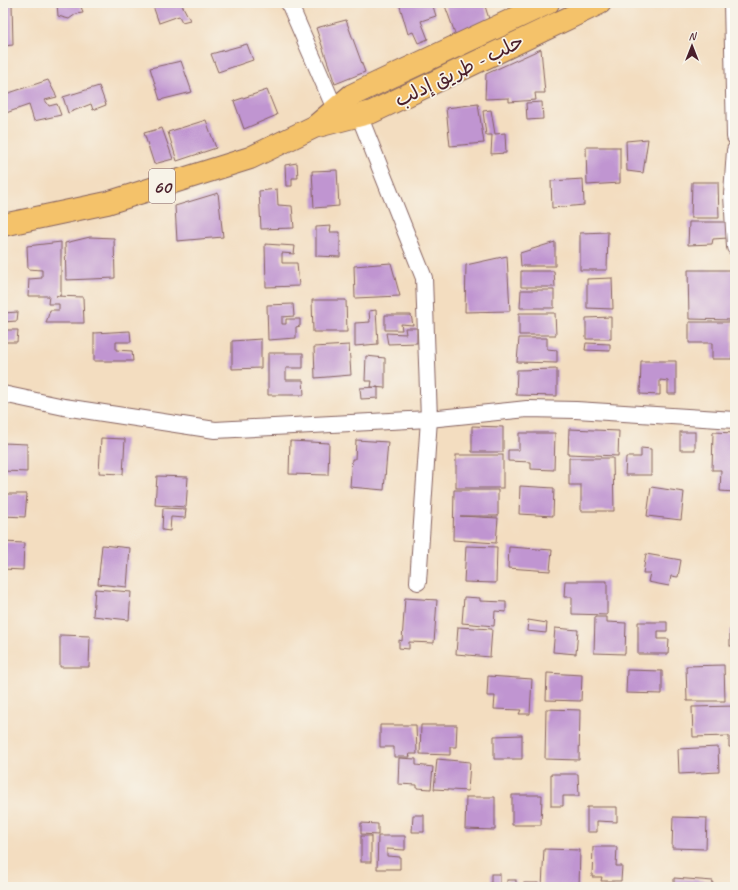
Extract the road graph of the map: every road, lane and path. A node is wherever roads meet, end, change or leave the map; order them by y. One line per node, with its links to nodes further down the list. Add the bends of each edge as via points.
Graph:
1 (289, 3): 5 (street)
2 (548, 3): 5 (main road, حلب - طريق إدلب / 60, via 352,95)
3 (600, 3): 6 (main road, حلب - طريق إدلب / 60, via 372,112)
4 (732, 3): 8 (street)
5 (335, 109): 7 (main road, حلب - طريق إدلب / 60)
6 (360, 115): 7 (main road, حلب - طريق إدلب / 60); 13 (street, via 424,278)
7 (314, 127): 10 (main road, حلب - طريق إدلب / 60, via 250,158 114,201)
8 (735, 137)
9 (735, 150): 11 (street, via 732,194)
10 (3, 225)
11 (735, 247)
12 (3, 394): 13 (street, via 64,407 215,430)
13 (429, 419): 14 (street, via 527,409); 15 (street)
14 (735, 420)
15 (418, 582)

